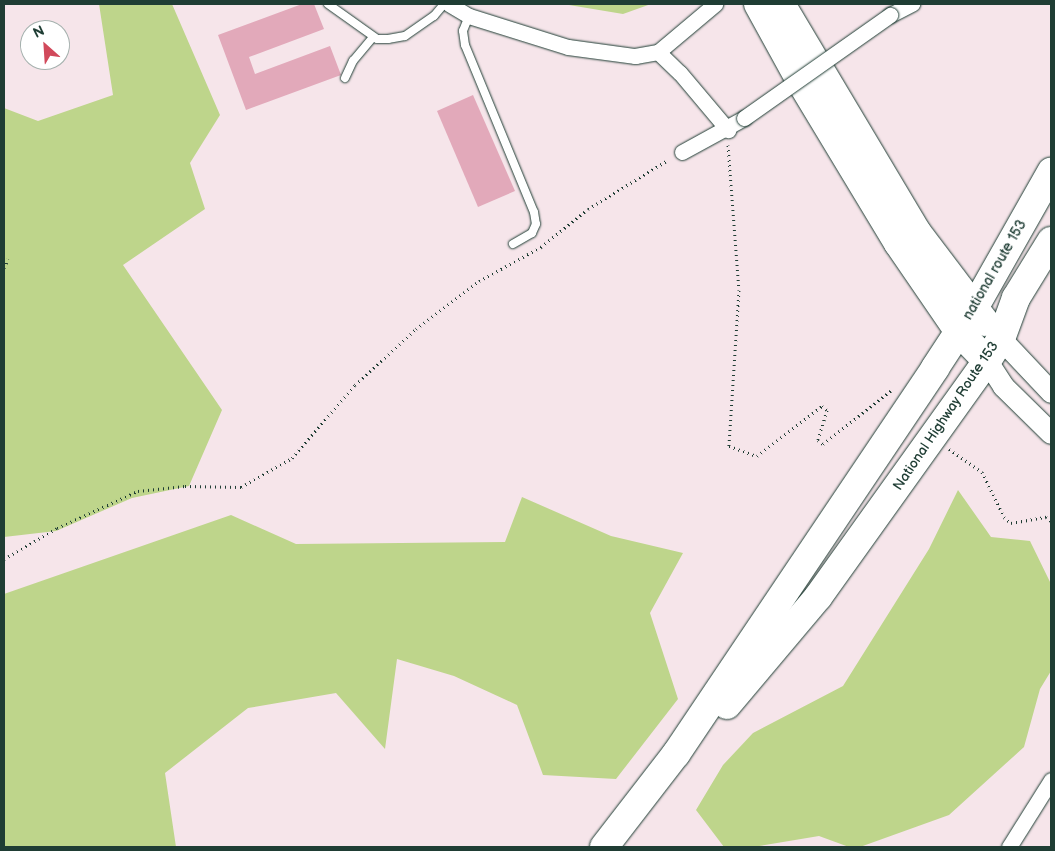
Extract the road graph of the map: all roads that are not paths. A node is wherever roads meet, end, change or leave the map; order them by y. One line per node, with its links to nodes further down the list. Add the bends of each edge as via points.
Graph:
1 (328, 4): 9 (lane)
2 (444, 4): 9 (lane, via 434,16 404,36)
3 (450, 4): 8 (street)
4 (758, 4): 17 (highway, National Highway Route 153, via 865,189)
5 (781, 4): 17 (highway, National Highway Route 153)
6 (912, 4): 12 (street, bridge, via 890,15)
7 (711, 8): 10 (street)
8 (470, 16): 10 (street, via 568,47 635,56); 16 (lane, via 463,30 465,45 534,212 536,224 532,233)
9 (373, 37): 11 (lane, via 353,61)
10 (658, 52): 12 (street)
11 (345, 78)
12 (728, 130): 13 (street)
13 (682, 152)
14 (1051, 172): 17 (highway, national route 153)
15 (1051, 241): 18 (highway, via 1016,298)
16 (514, 244)
17 (966, 321): 18 (highway, National Highway Route 153); 21 (highway, National Highway Route 153)
18 (994, 350): 19 (street); 20 (street, via 1002,386); 21 (highway, National Highway Route 153, via 818,597 718,716)
19 (1051, 392)
20 (1051, 434)
21 (676, 754): 23 (highway, National Highway Route 153)
22 (1051, 780): 24 (street)
23 (604, 847)
24 (1009, 847)

